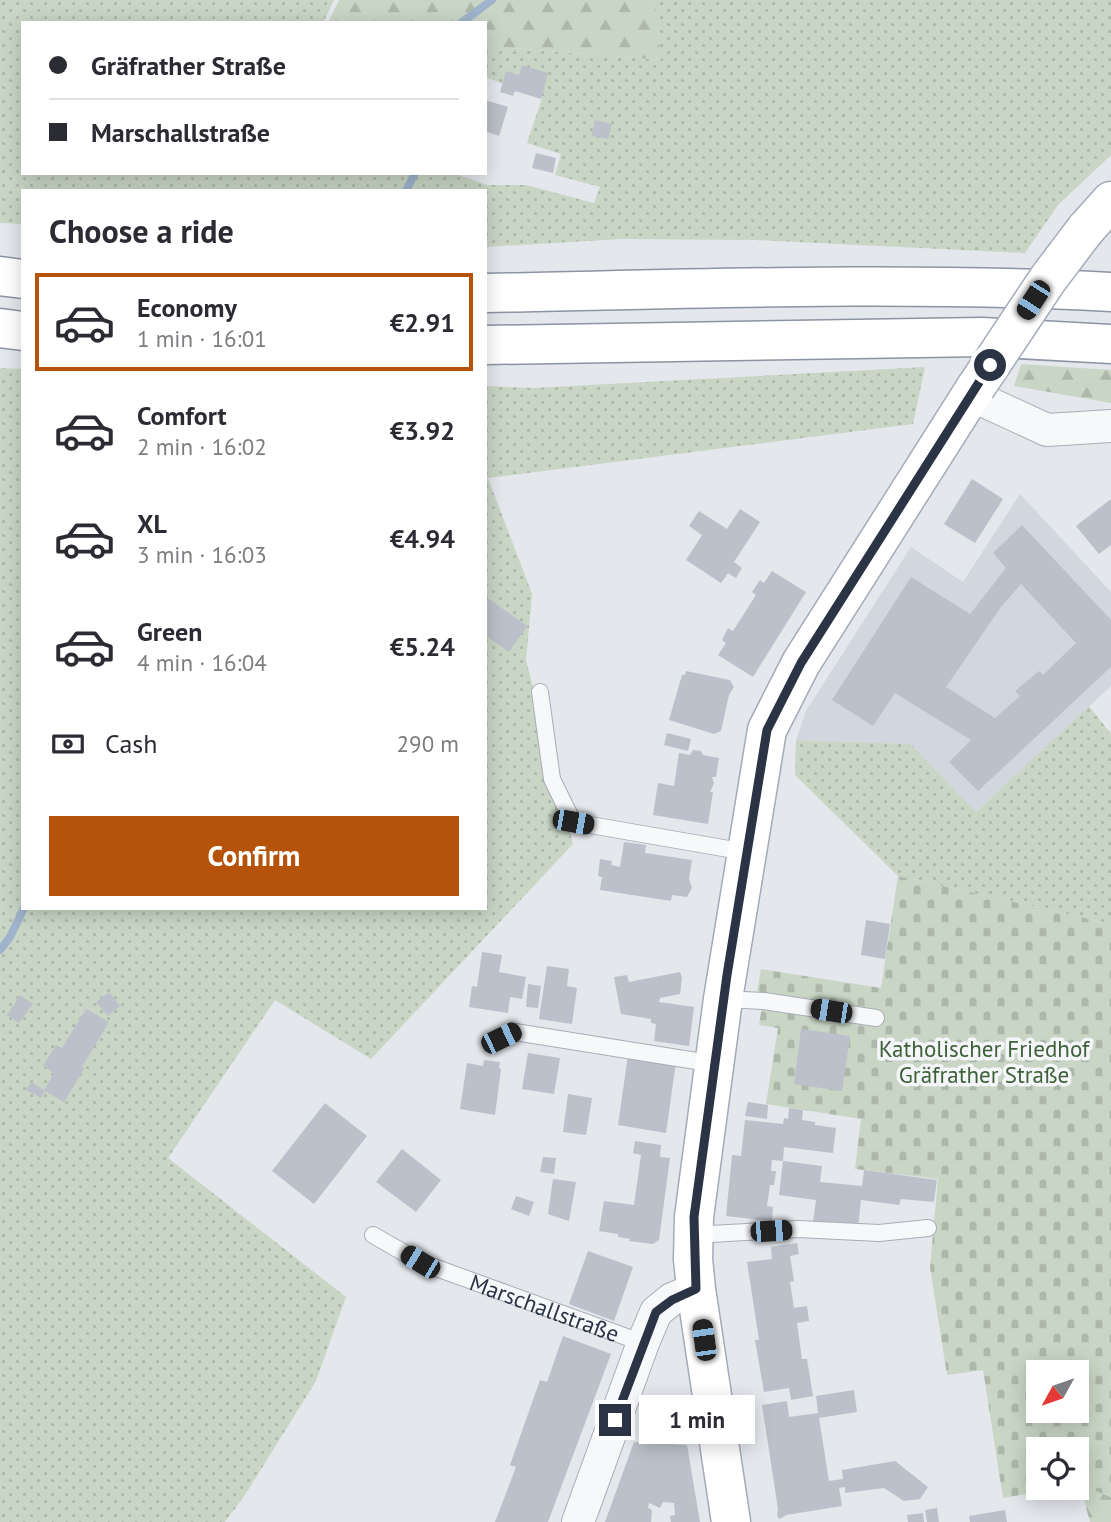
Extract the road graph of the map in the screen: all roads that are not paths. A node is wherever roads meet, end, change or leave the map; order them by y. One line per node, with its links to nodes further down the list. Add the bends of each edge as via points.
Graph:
1 (1111, 201): 10 (main road, bridge, via 1048,279)
2 (0, 276): 3 (main road)
3 (21, 279)
4 (1111, 292): 5 (main road, via 1011,286 855,286)
5 (487, 293)
6 (0, 328): 7 (main road)
7 (21, 331)
8 (487, 345): 9 (main road, via 982,337)
9 (1111, 345)
10 (973, 391): 11 (street, via 1046,430); 13 (main road, via 801,663 767,730)
11 (1111, 426)
12 (540, 692): 13 (lane, via 552,779 573,822)
13 (746, 852): 14 (main road)
14 (723, 999): 15 (lane); 17 (main road)
15 (876, 1018)
16 (501, 1038): 17 (lane, via 515,1032)
17 (716, 1064): 20 (main road)
18 (928, 1228): 20 (lane, via 879,1233 797,1229)
19 (373, 1235): 22 (lane, Marschallstraße, via 420,1262)
20 (693, 1235): 21 (main road)
21 (696, 1289): 22 (street, Marschallstraße, via 656,1312); 24 (main road)
22 (643, 1343): 23 (street, Marschallstraße)
23 (578, 1522)
24 (731, 1522)

